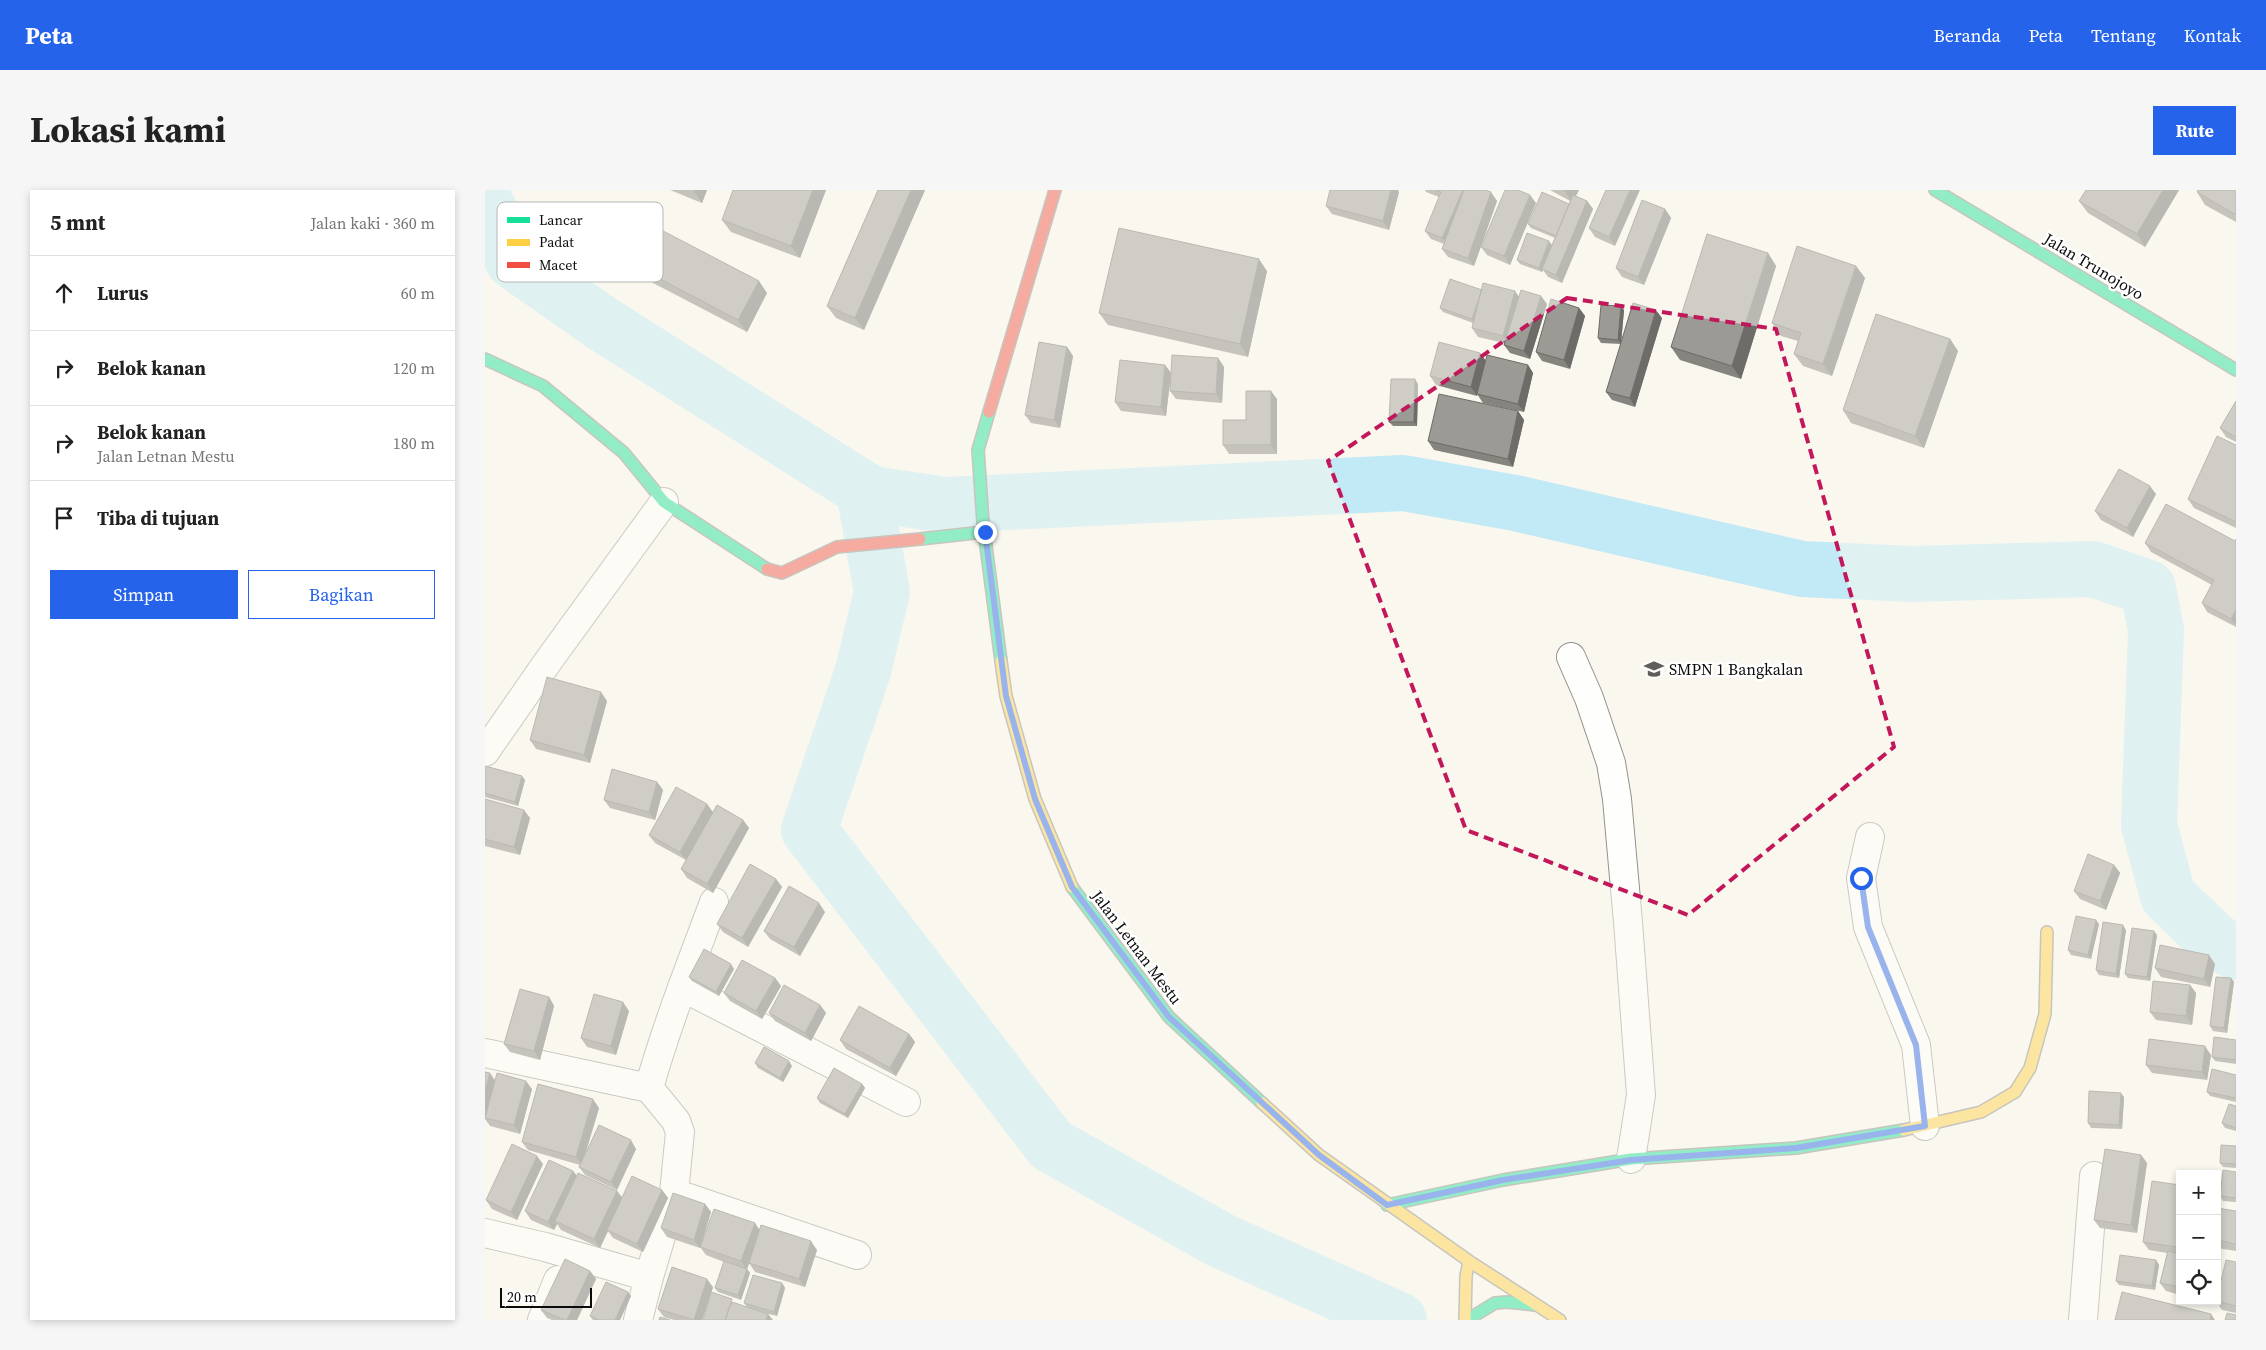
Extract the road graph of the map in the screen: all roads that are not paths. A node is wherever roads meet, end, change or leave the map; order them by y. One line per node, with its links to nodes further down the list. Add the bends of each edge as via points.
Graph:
1 (1055, 190): 6 (street, Jalan Letnan Mestu, via 978,450)
2 (1935, 190): 4 (street, Jalan Trunojoyo)
3 (485, 359): 5 (street, via 543,386 624,453)
4 (2236, 370)
5 (664, 502): 6 (street, via 753,562 781,573 837,547); 8 (street)
6 (984, 528): 20 (street, Jalan Letnan Mestu, via 1006,696 1035,799 1072,887 1169,1017 1319,1155)
7 (1571, 657): 17 (street, via 1611,763 1617,799 1641,1095)
8 (485, 752)
9 (1870, 837): 16 (street, via 1861,878 1868,927 1916,1045)
10 (714, 902): 12 (street)
11 (2047, 932): 16 (street, via 2045,1014 2030,1068 2015,1092 1981,1112)
12 (682, 987): 14 (street); 15 (street)
13 (485, 1053): 14 (street)
14 (649, 1088): 19 (street, via 676,1121 679,1132)
15 (906, 1102)
16 (1925, 1126): 17 (street, via 1796,1148)
17 (1631, 1160): 20 (street, via 1503,1180)
18 (2094, 1176): 31 (street)
19 (674, 1193): 23 (street); 25 (street)
20 (1387, 1205): 24 (street, Jalan Letnan Mestu)
21 (485, 1233): 22 (street)
22 (568, 1255): 25 (street); 27 (street)
23 (857, 1255)
24 (1469, 1261): 26 (street, Jalan Letnan Mestu); 29 (street)
25 (649, 1277): 28 (street)
26 (1536, 1305): 29 (street, via 1495,1303); 30 (street, Jalan Letnan Mestu)
27 (542, 1320)
28 (638, 1320)
29 (1466, 1320)
30 (1560, 1320)
31 (2083, 1320)

